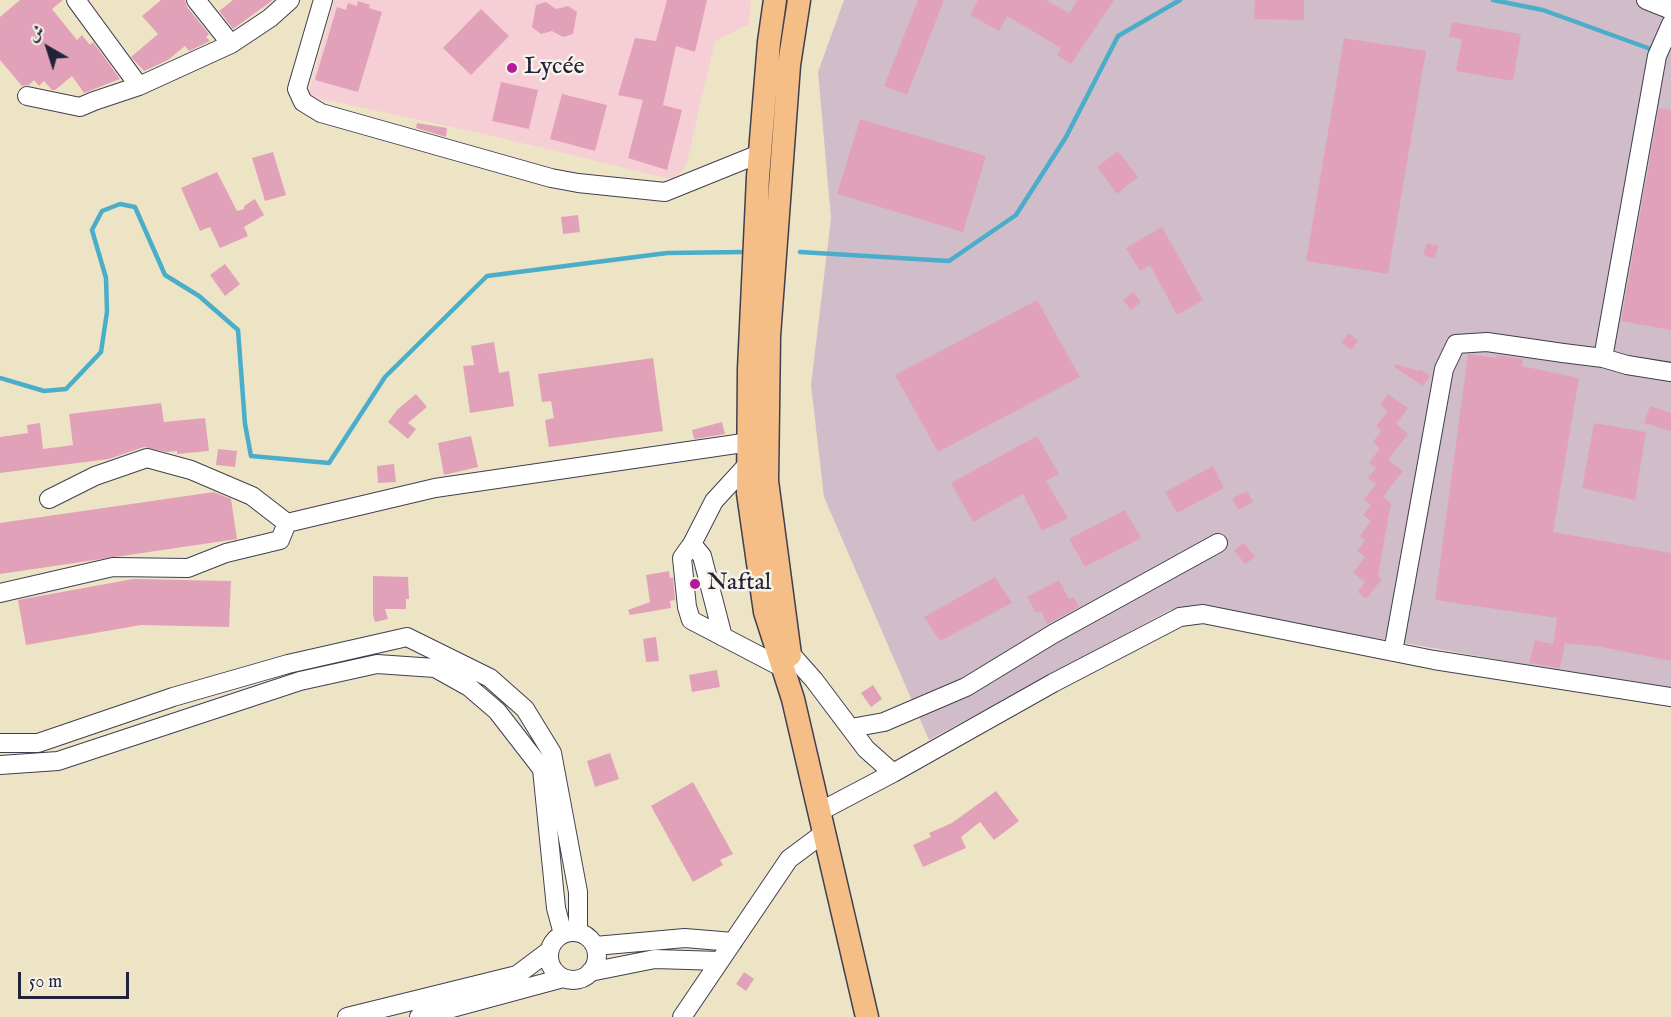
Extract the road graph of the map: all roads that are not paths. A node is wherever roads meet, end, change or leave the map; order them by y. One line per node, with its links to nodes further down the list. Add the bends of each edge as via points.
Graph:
1 (76, 0): 11 (street)
2 (196, 0): 10 (street)
3 (290, 0): 10 (street)
4 (323, 0): 13 (street, via 297,89 303,102 321,114 551,178 665,192)
5 (775, 0): 13 (main road)
6 (799, 0): 24 (main road, via 784,117 769,336 767,481)
7 (1646, 0): 8 (street)
8 (1671, 10)
9 (1671, 24): 14 (street, via 1657,56)
10 (231, 44): 11 (street)
11 (139, 86): 12 (street, via 80,107)
12 (27, 96)
13 (759, 154): 16 (main road)
14 (1603, 358): 15 (street); 23 (street, via 1487,342 1456,344 1444,369)
15 (1671, 372)
16 (749, 453): 18 (street, via 435,488); 20 (street, via 714,501); 24 (main road, via 748,493 761,592 765,612)
17 (49, 499): 18 (street, via 95,476 147,458 191,470 252,495)
18 (287, 523): 21 (street, via 280,540 188,568 113,567)
19 (1218, 543): 26 (street, via 966,687 884,722)
20 (692, 544): 22 (street, via 702,556); 22 (street, via 682,558 687,607 692,620)
21 (0, 593)
22 (723, 637): 24 (street)
23 (1393, 652): 25 (street); 29 (street, via 1203,614 1180,616)
24 (786, 661): 26 (street, via 814,680); 30 (main road)
25 (1671, 697)
26 (851, 728): 29 (street, via 866,749)
27 (0, 743): 31 (street, via 38,743 173,697 288,664 407,637 490,678 525,709 552,753 578,892)
28 (0, 765): 31 (street, via 58,761 300,681 366,666 435,668 469,687 497,711 542,769 556,908)
29 (893, 773): 30 (street)
30 (821, 822): 32 (street, via 789,859); 41 (main road)
31 (570, 933): 33 (street, via 585,935); 34 (street, via 552,944)
32 (733, 942): 33 (street, via 685,938); 35 (street)
33 (595, 946): 36 (street, via 596,961)
34 (549, 951): 37 (street, via 551,967); 38 (street, via 517,975)
35 (720, 961): 36 (street, via 655,959); 40 (street)
36 (590, 972): 37 (street, via 579,978)
37 (563, 978): 39 (street)
38 (348, 1017)
39 (419, 1017)
40 (682, 1017)
41 (867, 1017)

